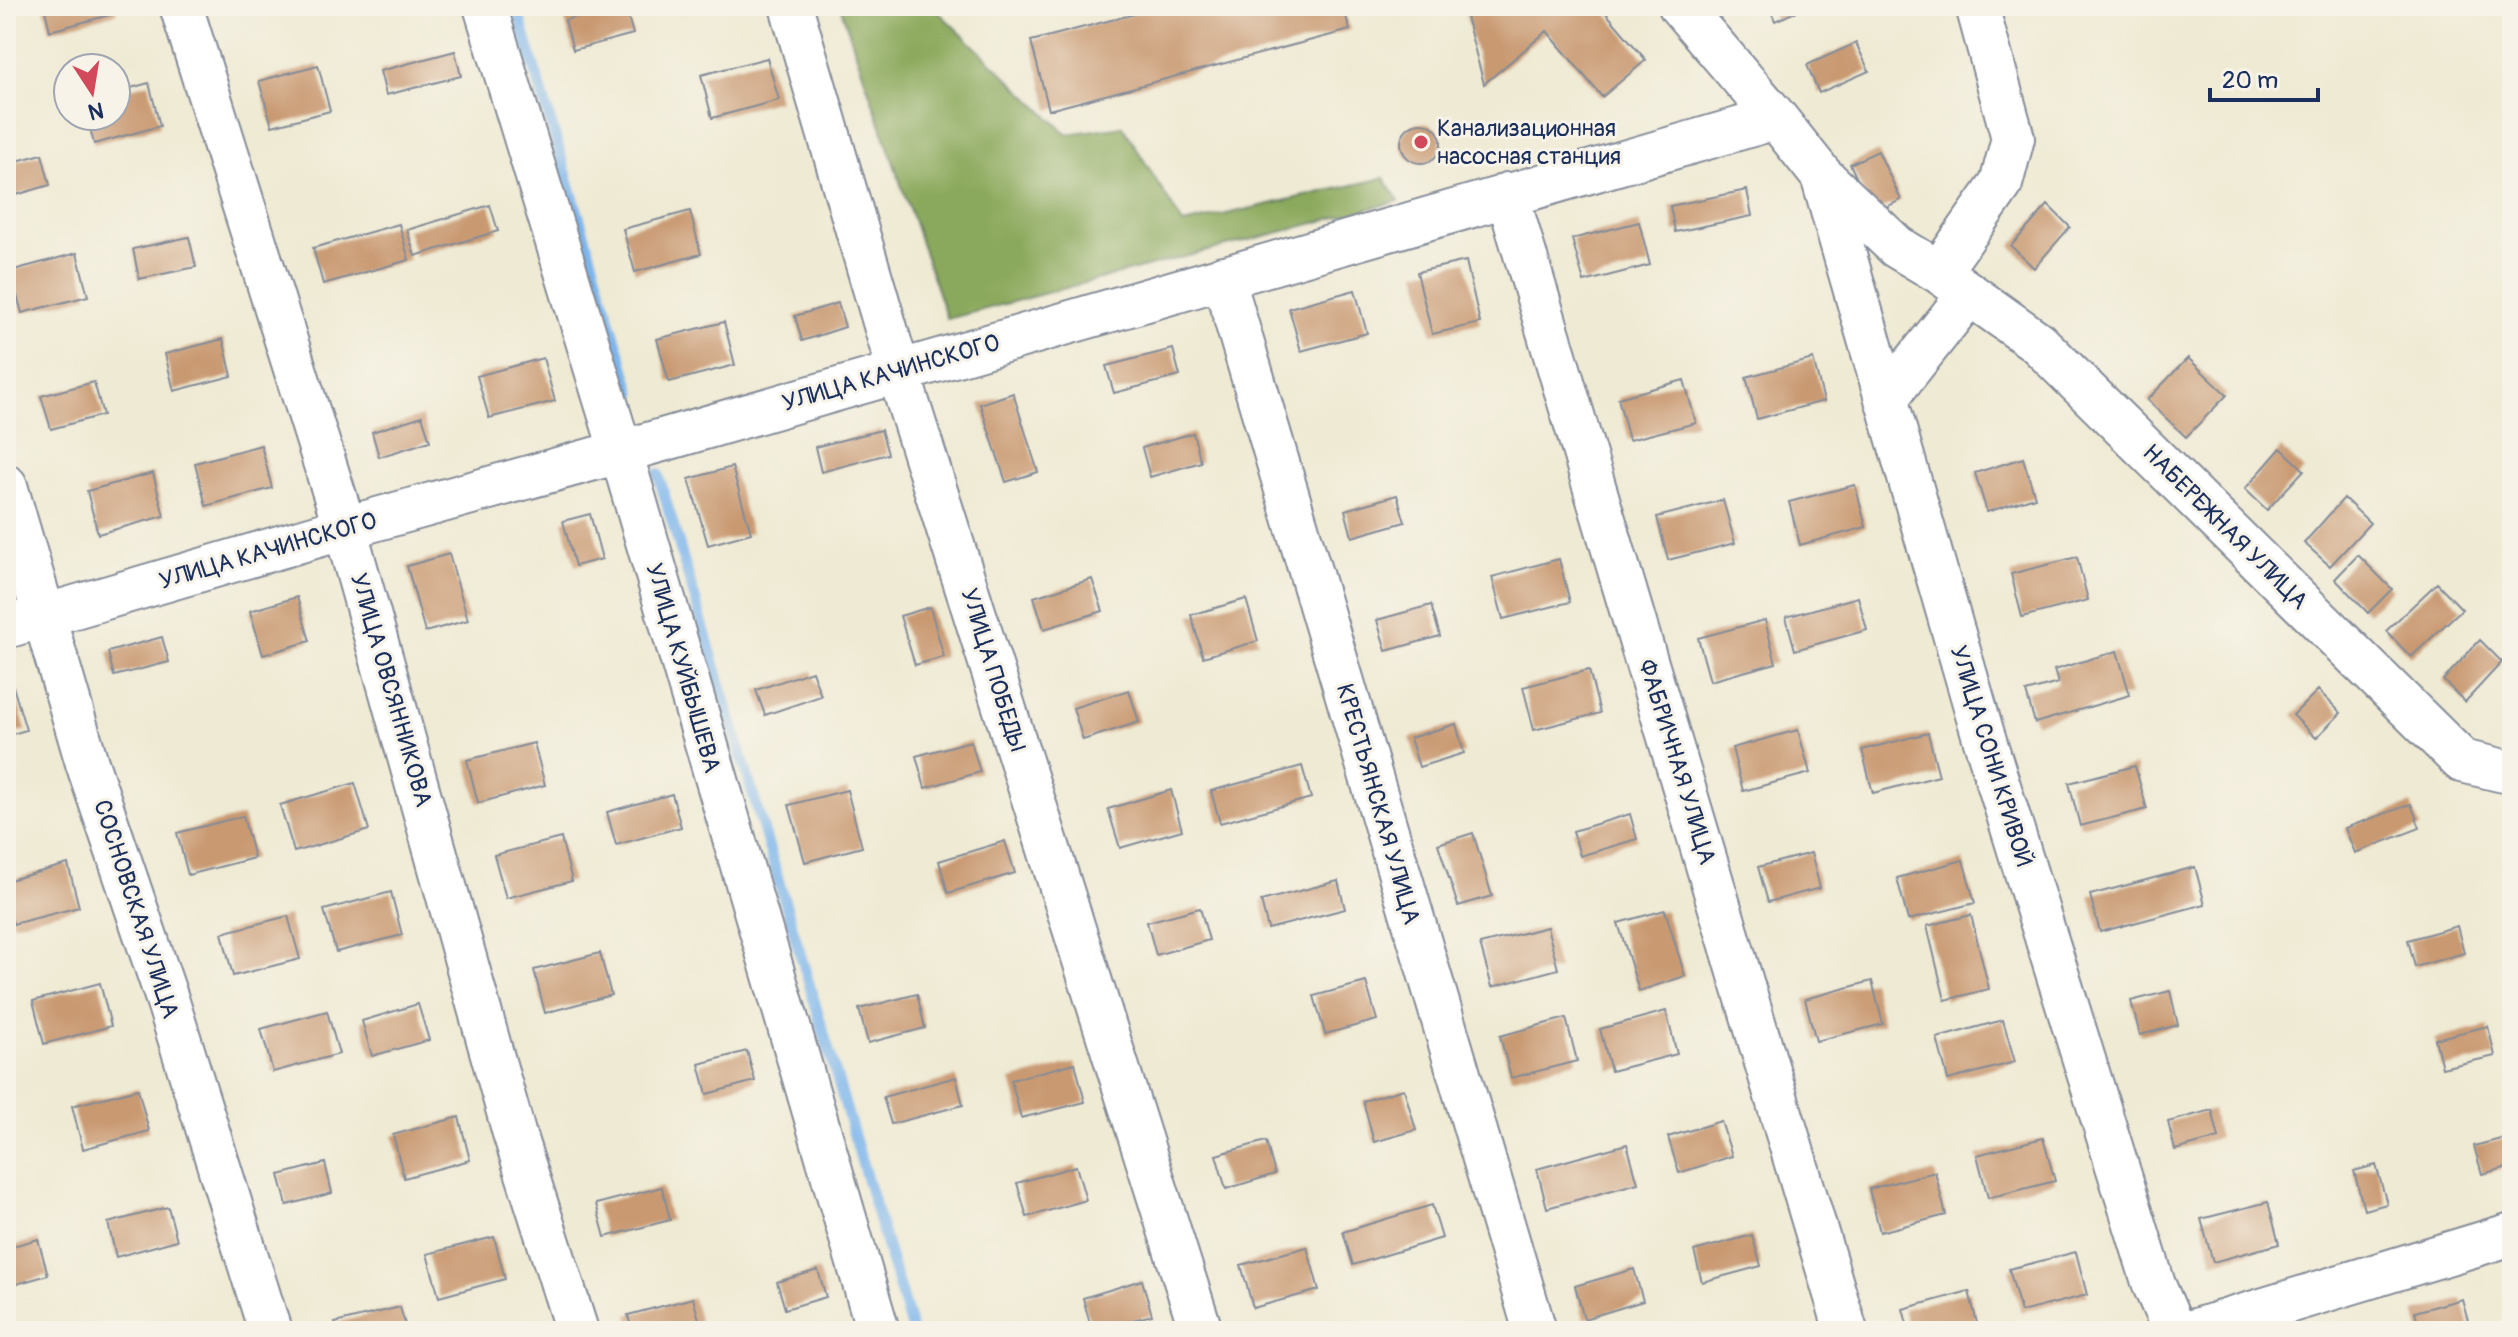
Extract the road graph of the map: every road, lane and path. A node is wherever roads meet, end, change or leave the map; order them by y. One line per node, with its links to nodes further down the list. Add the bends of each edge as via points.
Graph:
1 (181, 6): 15 (street, УЛИЦА ОВСЯННИКОВА)
2 (485, 6): 13 (street, УЛИЦА КУЙБЫШЕВА)
3 (791, 6): 11 (street, УЛИЦА ПОБЕДЫ)
4 (1680, 6): 6 (street, НАБЕРЕЖНАЯ УЛИЦА)
5 (1977, 6): 10 (street, via 2013,138 2001,184)
6 (1776, 118): 7 (street, НАБЕРЕЖНАЯ УЛИЦА); 8 (street, УЛИЦА КАЧИНСКОГО)
7 (1822, 176): 10 (street, НАБЕРЕЖНАЯ УЛИЦА, via 1897,247); 12 (street, УЛИЦА СОНИ КРИВОЙ)
8 (1507, 194): 9 (street, УЛИЦА КАЧИНСКОГО); 26 (street, ФАБРИЧНАЯ УЛИЦА)
9 (1223, 277): 11 (street, УЛИЦА КАЧИНСКОГО); 25 (street, КРЕСТЬЯНСКАЯ УЛИЦА)
10 (1954, 283): 12 (street); 17 (street, НАБЕРЕЖНАЯ УЛИЦА, via 2037,342)
11 (898, 370): 13 (street, УЛИЦА КАЧИНСКОГО); 24 (street, УЛИЦА ПОБЕДЫ)
12 (1886, 399): 27 (street, УЛИЦА СОНИ КРИВОЙ, via 1996,776 2149,1270)
13 (621, 452): 15 (street, УЛИЦА КАЧИНСКОГО); 23 (street, УЛИЦА КУЙБЫШЕВА)
14 (6, 486): 16 (street, СОСНОВСКАЯ УЛИЦА)
15 (345, 528): 16 (street, УЛИЦА КАЧИНСКОГО); 22 (street, УЛИЦА ОВСЯННИКОВА, via 514,1133)
16 (26, 621): 21 (street, СОСНОВСКАЯ УЛИЦА, via 87,763)
17 (2462, 761): 18 (street); 19 (street, НАБЕРЕЖНАЯ УЛИЦА)
18 (2512, 773)
19 (2512, 801)
20 (2512, 1234): 28 (street)
21 (270, 1331)
22 (577, 1331)
23 (878, 1331)
24 (1201, 1331)
25 (1535, 1331)
26 (1846, 1331)
27 (2174, 1331)
28 (2192, 1331)

